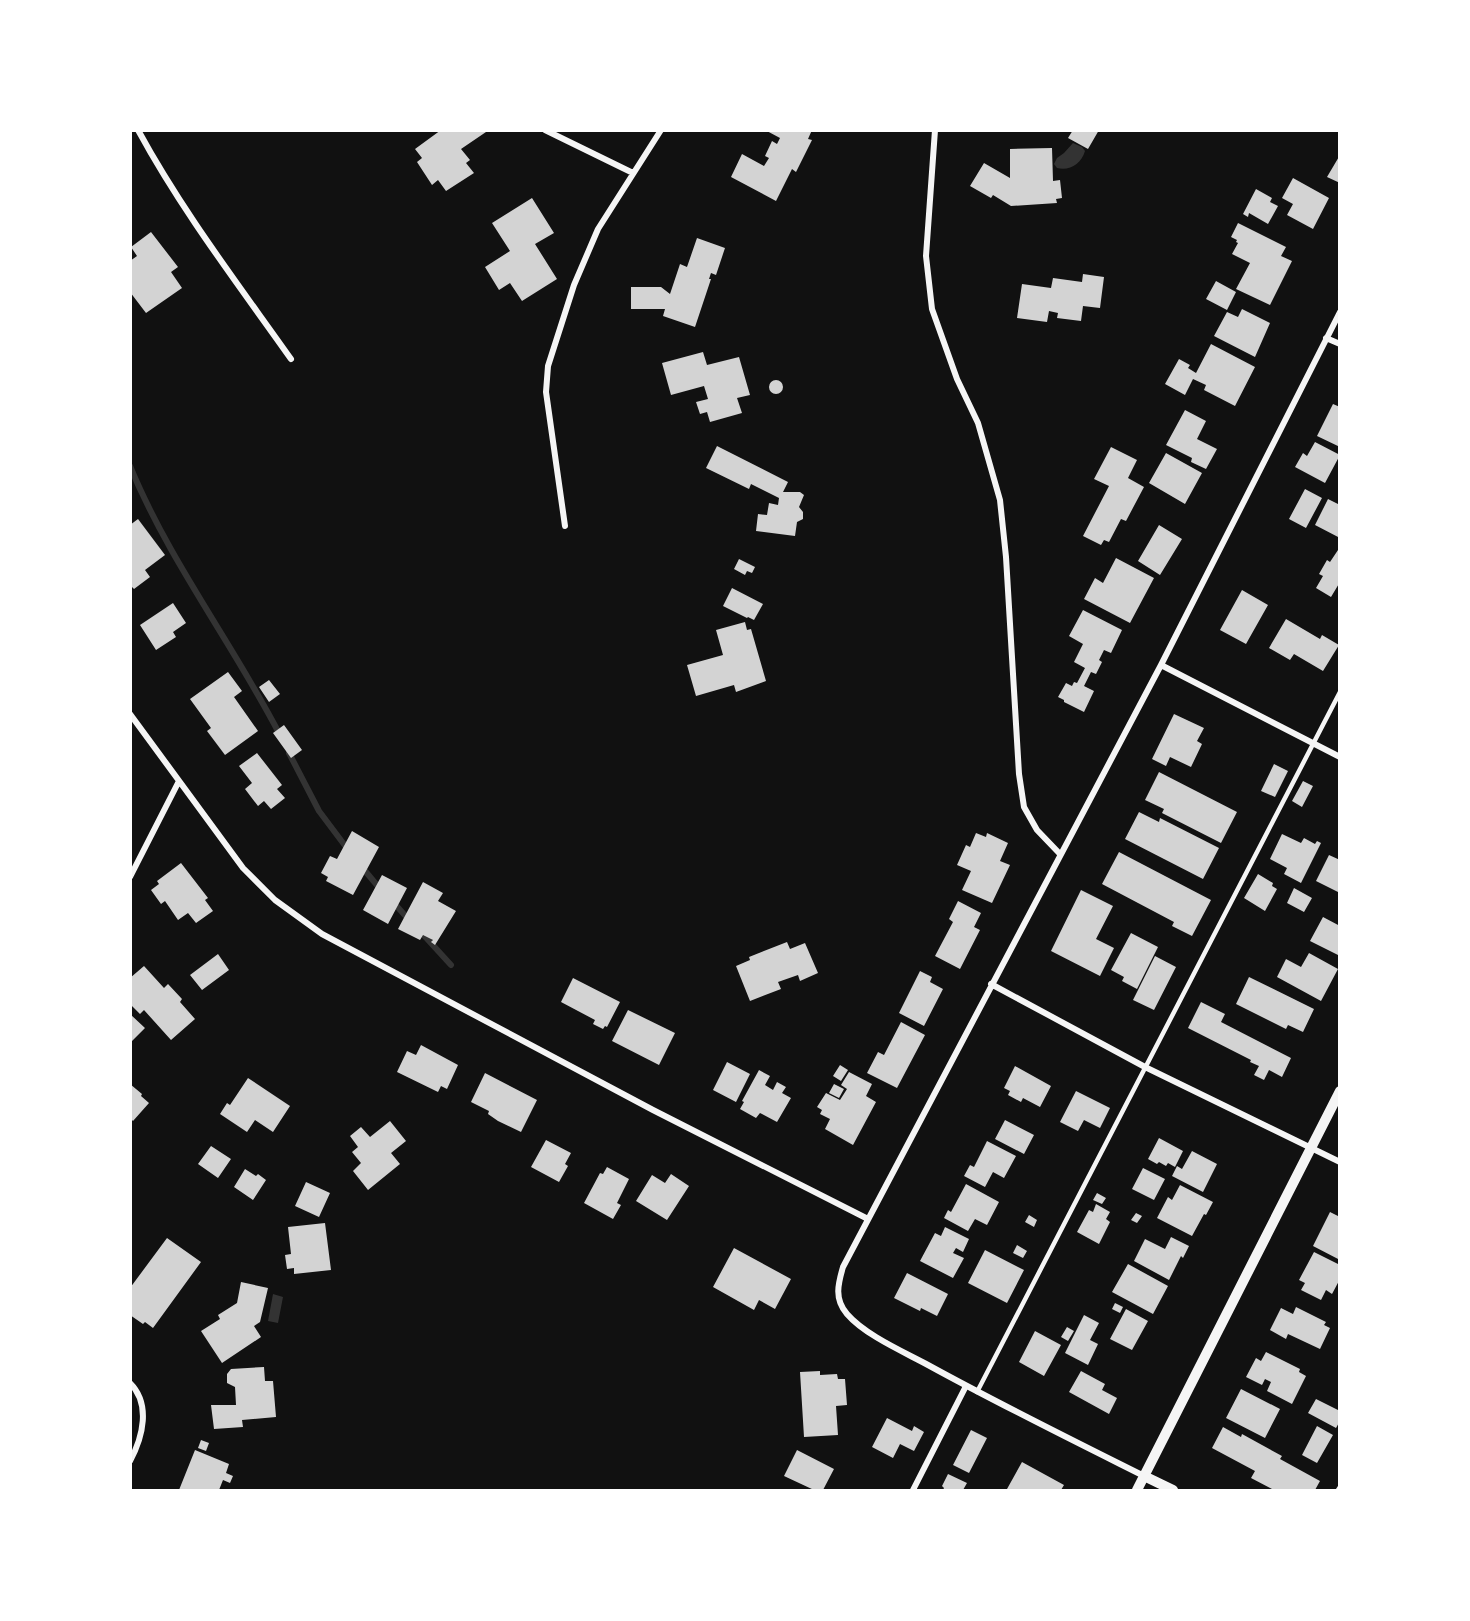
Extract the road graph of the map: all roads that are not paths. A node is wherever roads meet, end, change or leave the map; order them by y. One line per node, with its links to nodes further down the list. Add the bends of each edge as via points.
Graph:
1 (138, 130): 9 (street, via 178,198)
2 (545, 130): 5 (street)
3 (661, 130): 5 (street)
4 (935, 130): 17 (street, via 926,256 932,309 957,379 978,423 1000,500 1024,807 1037,830)
5 (633, 173): 10 (street, via 594,238 548,366 547,401)
6 (1340, 312): 7 (street)
7 (1326, 338): 8 (street); 11 (street)
8 (1340, 344)
9 (291, 359)
10 (565, 526)
11 (1161, 665): 14 (street); 17 (street)
12 (1340, 692): 14 (lane)
13 (130, 714): 16 (street)
14 (1313, 744): 15 (street); 20 (lane)
15 (1340, 757)
16 (179, 781): 18 (street); 24 (street, via 243,868 275,900 322,934)
17 (1060, 854): 19 (street)
18 (130, 877)
19 (991, 984): 20 (street); 24 (street)
20 (1145, 1067): 22 (street); 27 (lane)
21 (1340, 1091): 22 (street)
22 (1310, 1147): 23 (street); 29 (street)
23 (1340, 1162)
24 (868, 1219): 26 (street, via 838,1284 837,1295 847,1314 875,1336)
25 (130, 1383): 28 (street, via 136,1388 144,1414 139,1444)
26 (966, 1386): 27 (street); 30 (street)
27 (977, 1392): 29 (street)
28 (130, 1461)
29 (1144, 1476): 31 (street); 32 (street)
30 (913, 1491)
31 (1137, 1491)
32 (1173, 1491)

